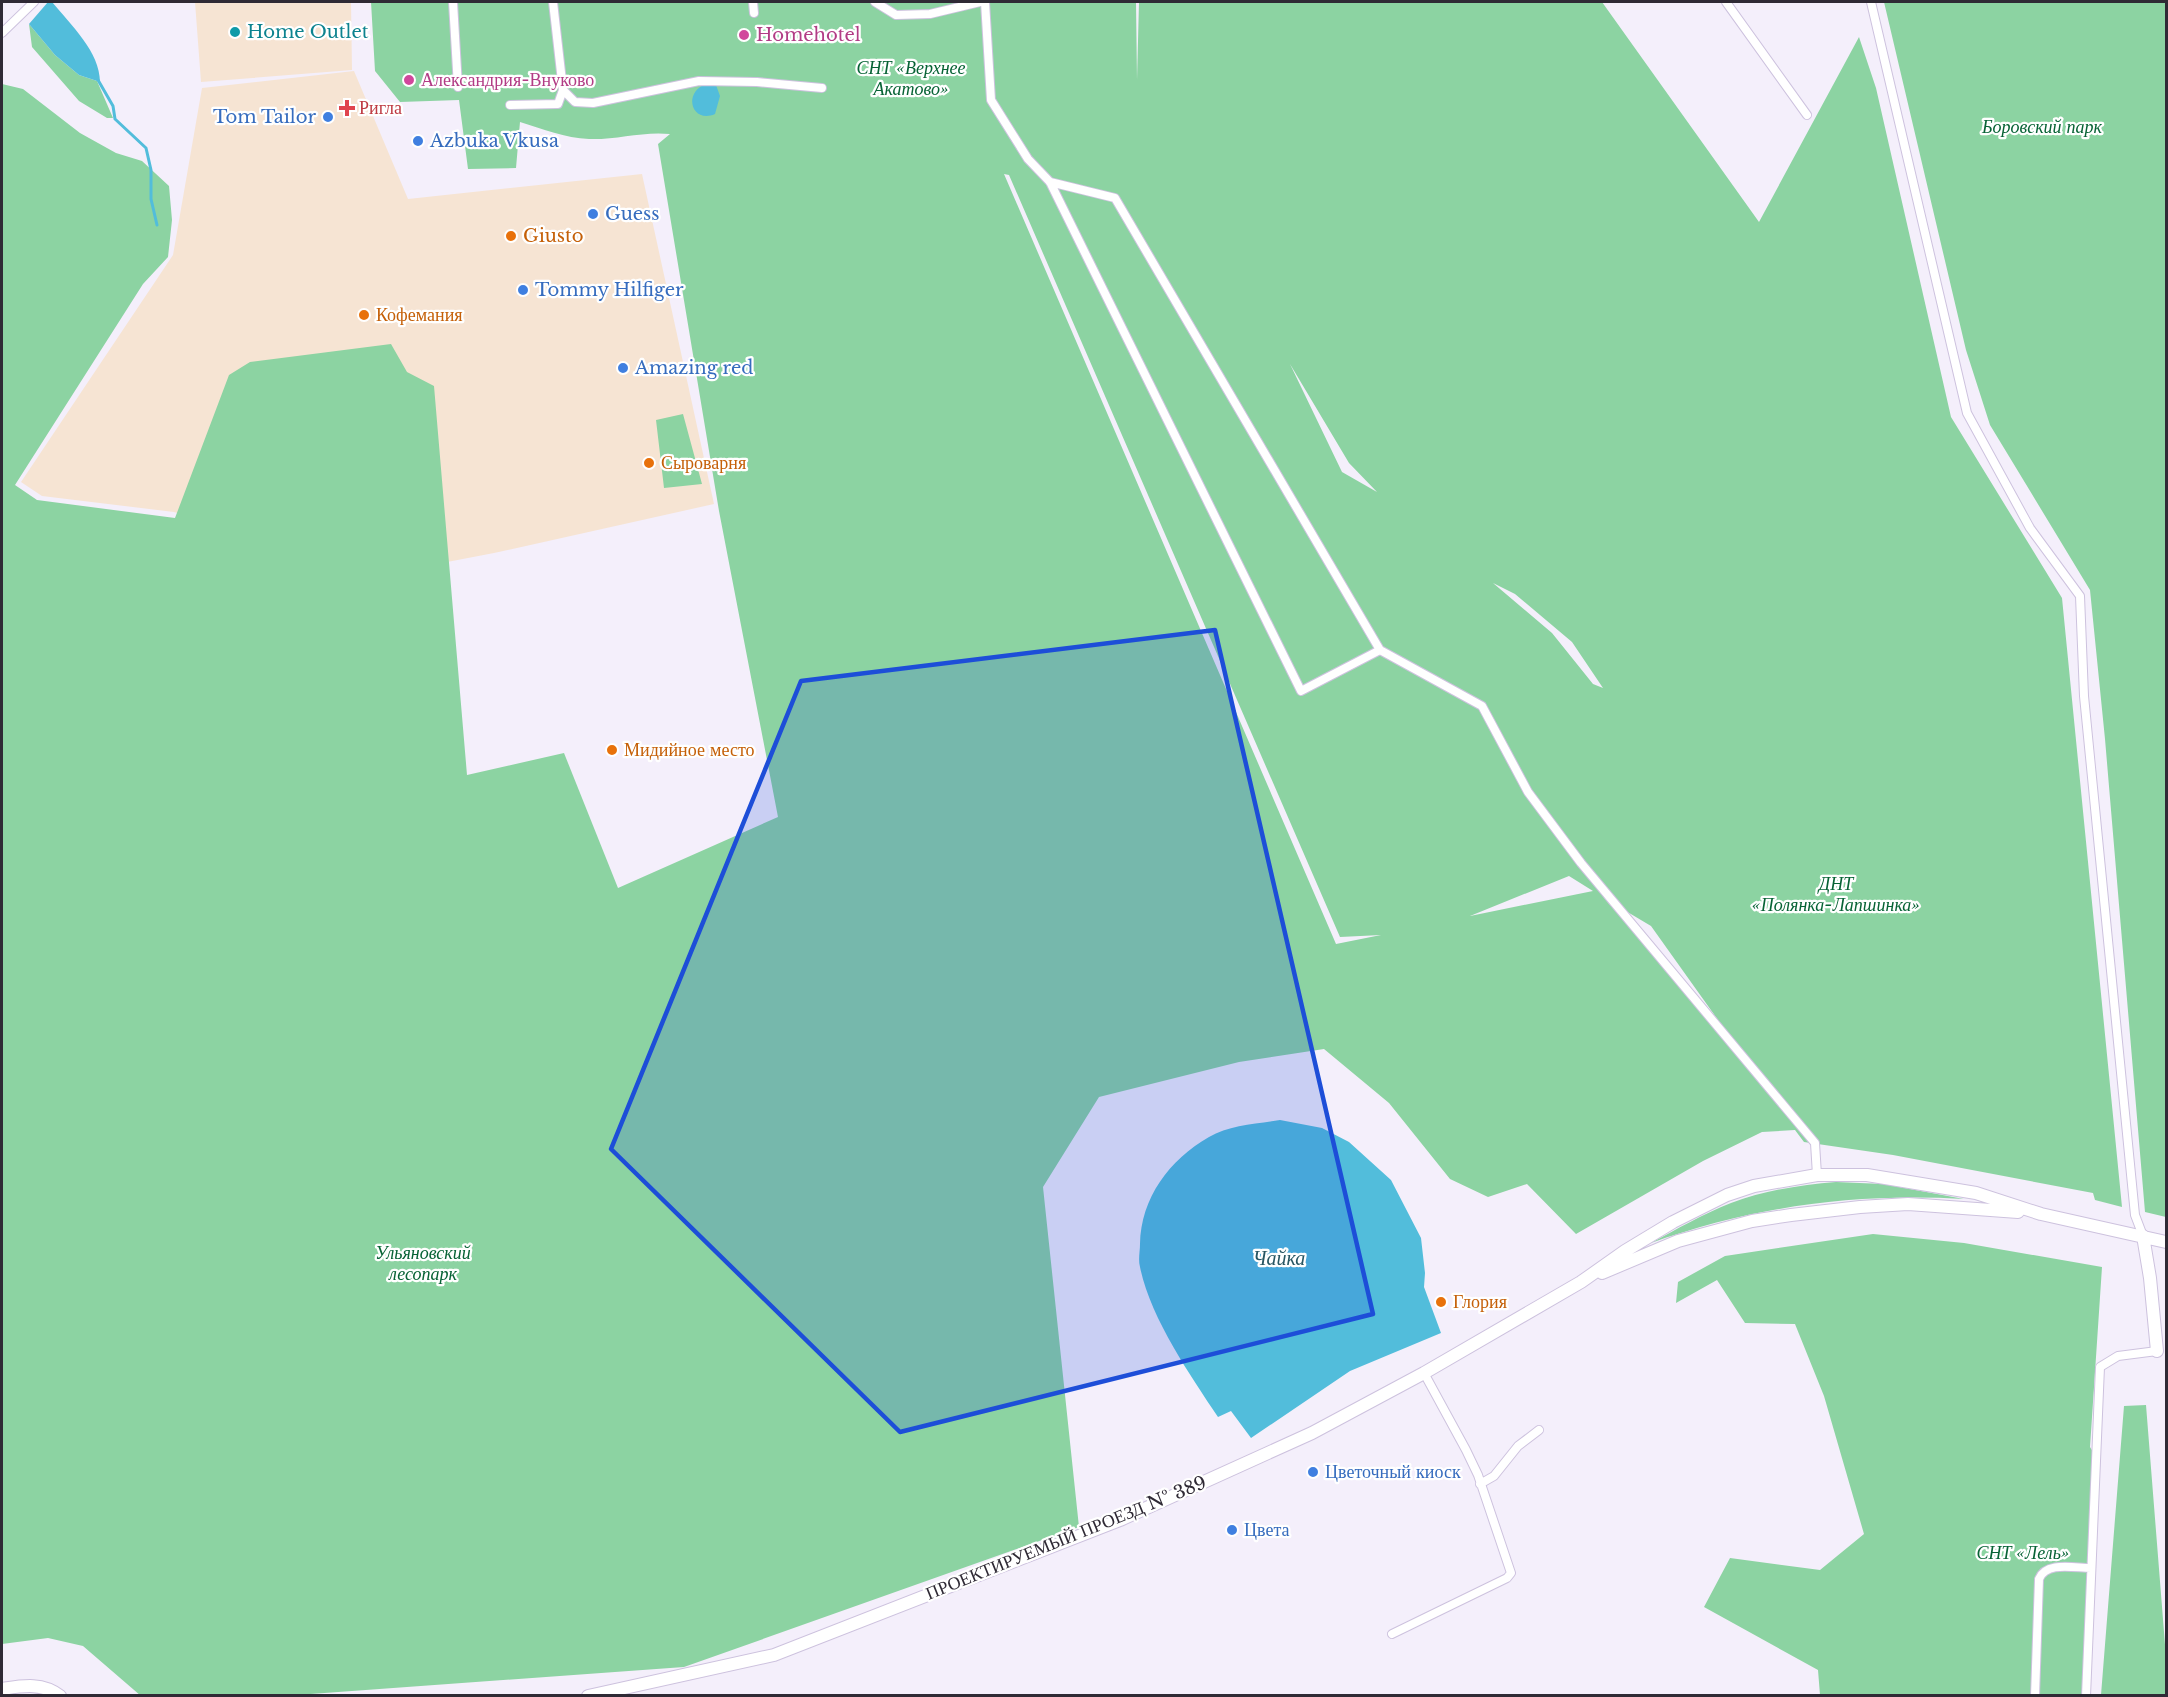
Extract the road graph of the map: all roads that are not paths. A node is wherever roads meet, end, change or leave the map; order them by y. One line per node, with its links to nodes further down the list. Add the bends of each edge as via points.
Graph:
1 (34, 2): 10 (street)
2 (453, 2): 11 (street)
3 (553, 2): 13 (street)
4 (753, 2): 9 (street)
5 (874, 2): 6 (street, via 896,15 930,14)
6 (983, 2): 16 (street, via 991,100 1028,159)
7 (1726, 2): 15 (street)
8 (1871, 2): 20 (street, via 1967,413 2030,528 2080,596 2084,696 2135,1215)
9 (754, 13)
10 (2, 33)
11 (458, 87)
12 (822, 88): 13 (street, via 757,81 699,81 593,103 575,102)
13 (563, 90): 14 (street, via 558,104)
14 (510, 105)
15 (1807, 115)
16 (1050, 182): 17 (street, via 1115,198); 17 (street, via 1300,691)
17 (1380, 650): 18 (street, via 1482,706 1528,792 1581,863 1815,1143)
18 (1817, 1175): 19 (main road, ПРОЕКТИРУЕМЫЙ ПРОЕЗД № 389, via 1867,1175 1911,1181 1977,1194); 22 (main road, ПРОЕКТИРУЕМЫЙ ПРОЕЗД № 389, via 1727,1195 1673,1222)
19 (2041, 1214): 20 (main road, ПРОЕКТИРУЕМЫЙ ПРОЕЗД № 389); 22 (main road, ПРОЕКТИРУЕМЫЙ ПРОЕЗД № 389, via 1908,1204 1762,1220 1678,1241)
20 (2143, 1236): 21 (main road, ПРОЕКТИРУЕМЫЙ ПРОЕЗД № 389); 23 (main road)
21 (2166, 1242)
22 (1581, 1282): 24 (main road, ПРОЕКТИРУЕМЫЙ ПРОЕЗД № 389)
23 (2157, 1351): 27 (street, via 2118,1356 2100,1367)
24 (1424, 1373): 26 (street); 31 (main road, ПРОЕКТИРУЕМЫЙ ПРОЕЗД № 389, via 1312,1433 1120,1520 785,1651)
25 (1539, 1430): 26 (street, via 1518,1446 1494,1476)
26 (1480, 1484): 28 (street, via 1511,1573)
27 (2091, 1568): 32 (street, via 2049,1568 2041,1573); 33 (street)
28 (1392, 1634)
29 (2, 1689): 30 (main road, via 36,1686)
30 (60, 1695)
31 (588, 1695)
32 (2035, 1695)
33 (2086, 1695)

